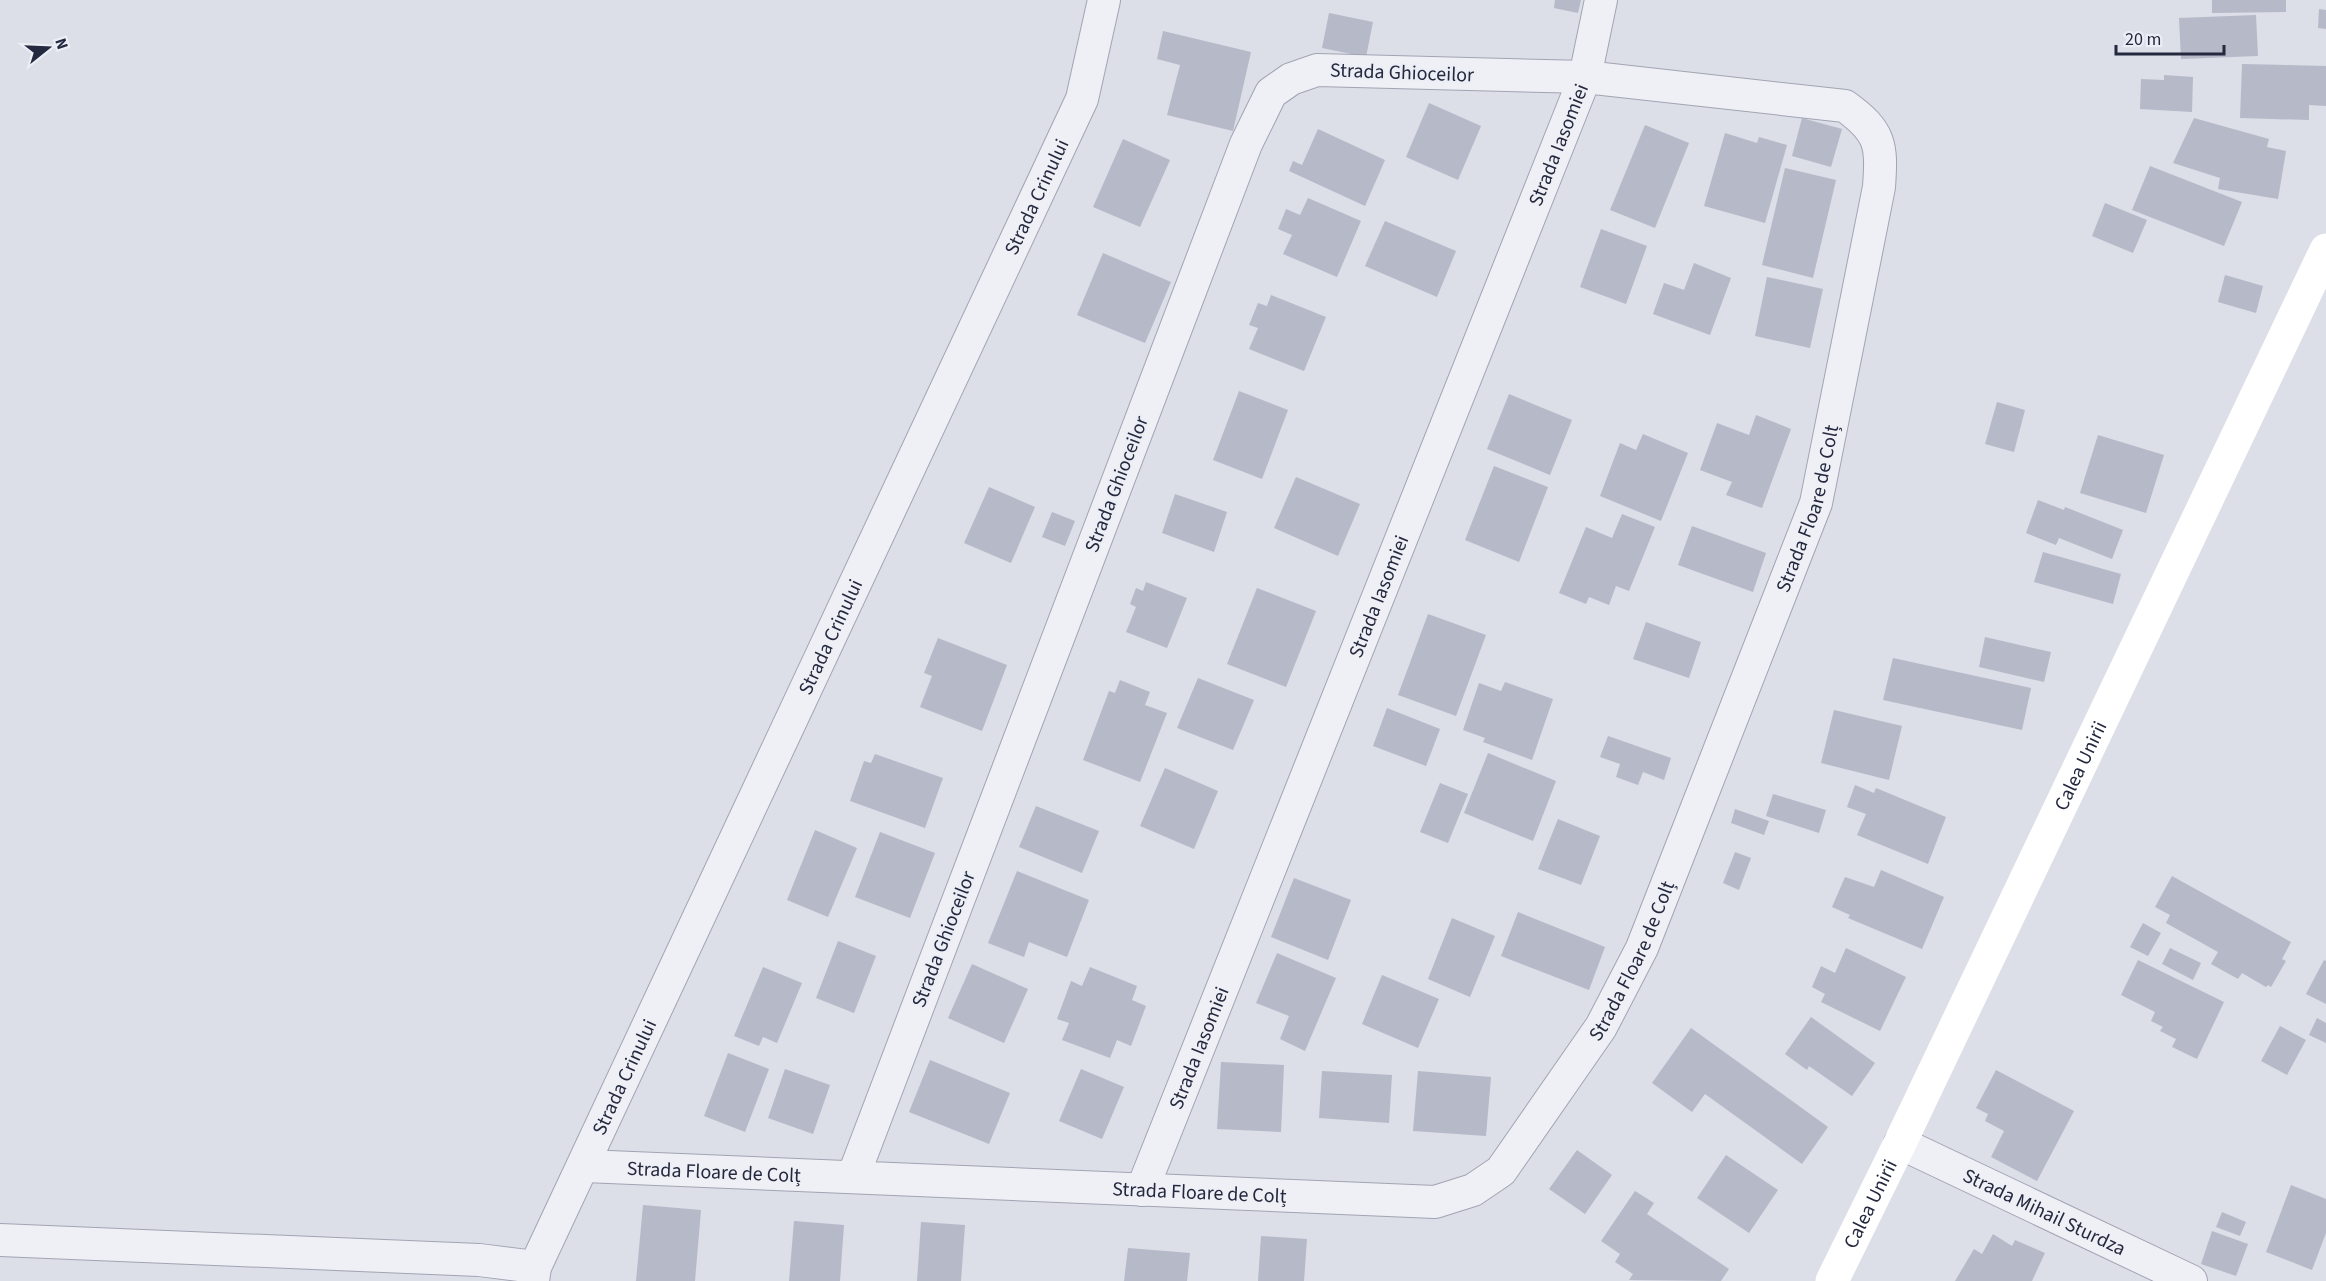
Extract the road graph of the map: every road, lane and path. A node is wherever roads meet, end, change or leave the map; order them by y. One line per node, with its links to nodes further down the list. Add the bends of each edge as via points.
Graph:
1 (1104, 0): 6 (street, Strada Crinului, via 1083,99)
2 (1601, 0): 3 (street, Strada Iasomiei)
3 (1585, 77): 7 (street, Strada Ghioceilor, via 1317,70 1271,93 1246,144); 8 (street, Strada Iasomiei); 8 (street, Strada Floare de Colț, via 1845,106 1865,120 1876,135 1881,153 1879,188 1816,503 1642,948 1600,1027 1501,1171 1473,1190 1435,1202)
4 (2326, 250): 5 (main road, Calea Unirii)
5 (1900, 1143): 11 (main road, Calea Unirii); 12 (street, Strada Mihail Sturdza)
6 (585, 1166): 7 (street, Strada Floare de Colț); 10 (street, Strada Crinului)
7 (853, 1177): 8 (street, Strada Floare de Colț)
8 (1142, 1190)
9 (0, 1240): 10 (street, via 467,1260)
10 (534, 1274)
11 (1832, 1281)
12 (2191, 1281)

